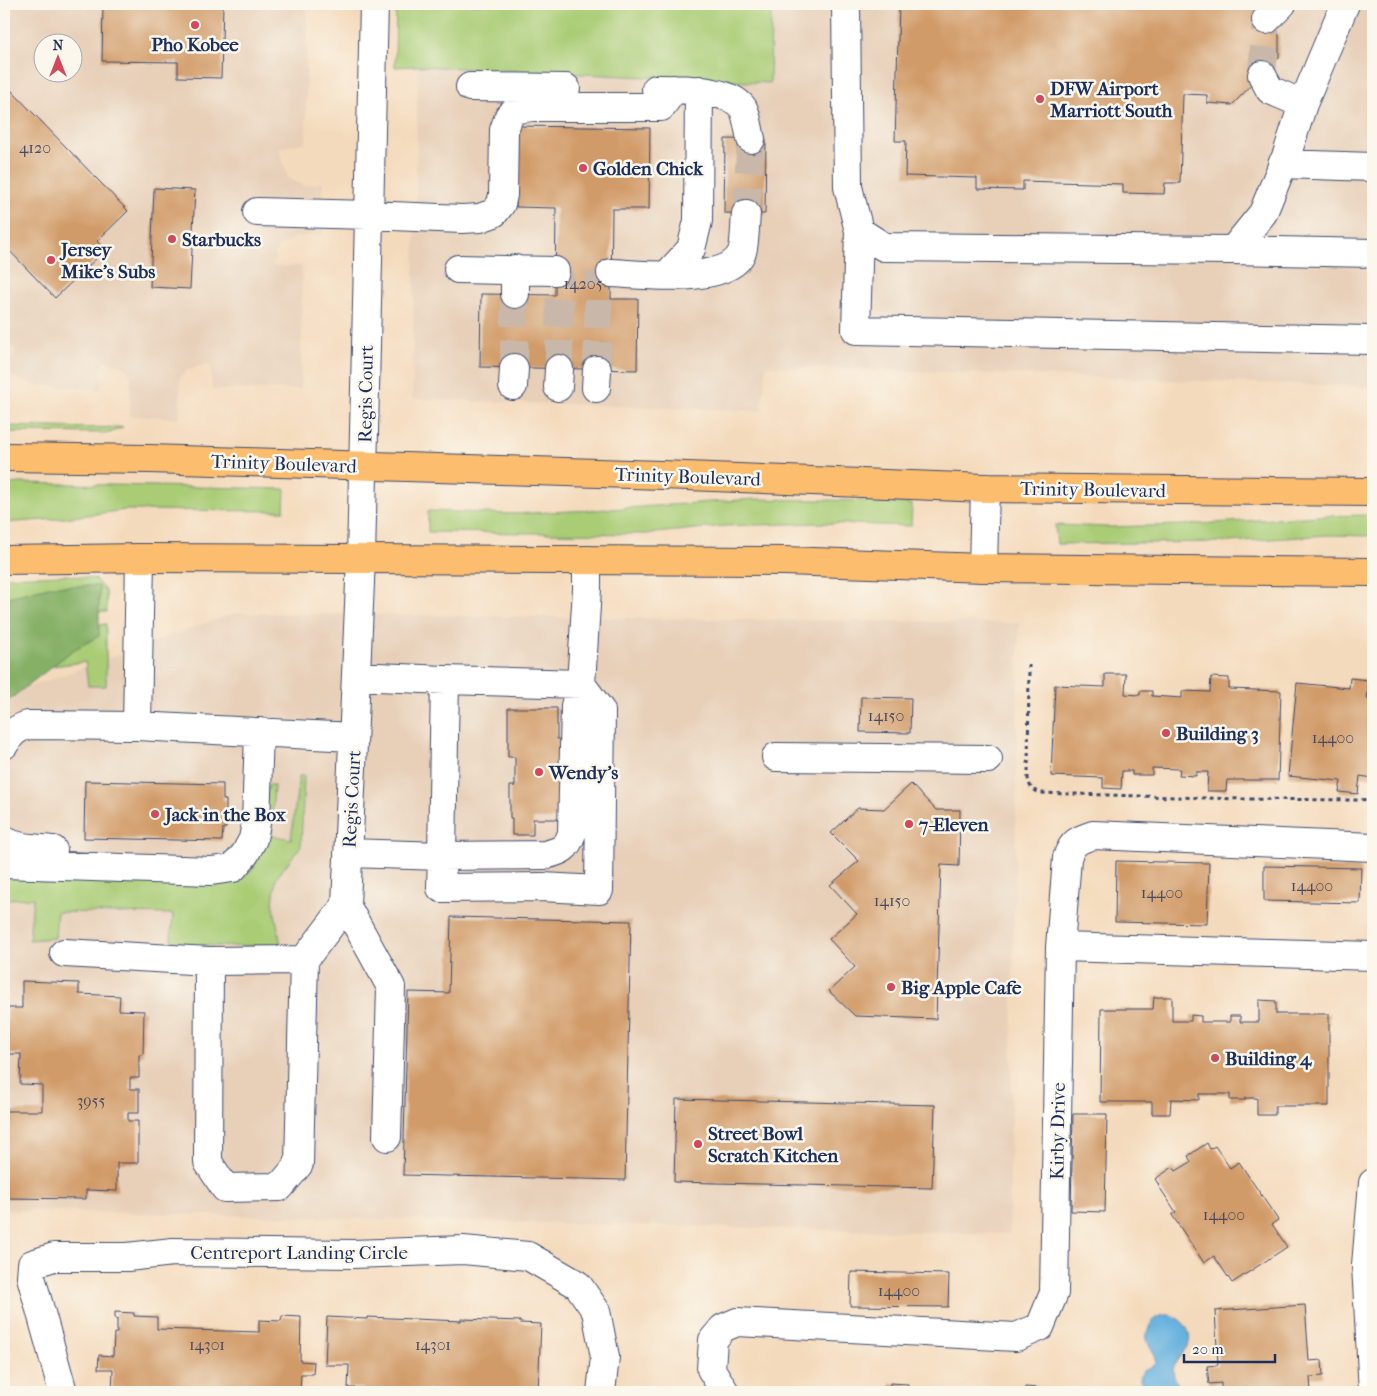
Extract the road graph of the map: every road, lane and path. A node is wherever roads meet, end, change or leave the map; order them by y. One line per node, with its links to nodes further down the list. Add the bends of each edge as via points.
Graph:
1 (374, 4): 13 (street, Regis Court)
2 (846, 4): 14 (street, via 848,187)
3 (1345, 4): 7 (street)
4 (1262, 74): 7 (street, via 1270,90)
5 (470, 87): 6 (street)
6 (686, 90): 8 (street, via 733,98 743,109); 13 (street, via 661,107 532,106 517,109 508,116 504,130 503,195 494,213 462,219); 20 (street, via 698,221 691,249)
7 (1303, 104): 9 (street)
8 (751, 139)
9 (1282, 164): 10 (street); 15 (street, via 1263,213)
10 (1373, 167)
11 (257, 212): 13 (street)
12 (746, 214): 20 (street, via 742,253 734,262 722,270 701,275)
13 (369, 215): 23 (street, Regis Court)
14 (859, 231): 15 (street, via 884,247); 21 (street, via 856,330)
15 (1233, 250): 16 (street)
16 (1373, 253)
17 (458, 270): 18 (street, via 515,282)
18 (555, 270)
19 (611, 272): 20 (street)
20 (667, 275)
21 (1373, 340)
22 (4, 457): 23 (main road, Trinity Boulevard)
23 (363, 466): 24 (main road, Trinity Boulevard); 27 (street, Regis Court)
24 (985, 488): 25 (main road, Trinity Boulevard); 30 (street)
25 (1373, 492)
26 (140, 558): 27 (main road); 28 (main road); 36 (street)
27 (362, 559): 29 (main road); 33 (street, Regis Court)
28 (4, 560)
29 (586, 560): 30 (main road, via 785,561); 35 (street)
30 (984, 568): 31 (main road)
31 (1373, 572)
32 (1029, 664): 42 (path, via 1028,784 1040,794)
33 (356, 676): 34 (street); 38 (street, Regis Court)
34 (446, 680): 35 (street); 47 (street)
35 (581, 684): 47 (street, via 575,706 572,833 569,843 560,852 545,855); 47 (street, via 601,711 599,890 441,888)
36 (137, 726): 37 (street); 39 (street, via 28,725 18,728)
37 (260, 732): 38 (street); 43 (street)
38 (353, 737): 46 (street, Regis Court)
39 (4, 745)
40 (776, 757): 41 (street)
41 (988, 759)
42 (1373, 799)
43 (256, 823): 44 (street, via 229,850 209,855 65,851 30,848); 48 (street, via 253,839 233,868 211,871)
44 (4, 840)
45 (1373, 847): 50 (street, Kirby Drive, via 1093,835 1078,840 1067,858)
46 (348, 853): 47 (street); 49 (street, Regis Court)
47 (442, 856)
48 (4, 864)
49 (346, 905): 53 (street); 55 (street, via 391,987)
50 (1060, 947): 52 (street); 59 (street, Kirby Drive, via 1054,1293 1040,1327 1016,1337 737,1322 723,1328 713,1340 711,1369)
51 (64, 953): 54 (street)
52 (1373, 956)
53 (304, 960): 54 (street); 54 (street, via 299,1164 280,1187 262,1188 225,1188 208,1162)
54 (209, 961)
55 (387, 1137)
56 (1373, 1193): 60 (street, via 1366,1265)
57 (63, 1392): 58 (street, Centreport Landing Circle, via 31,1277 32,1264 54,1258 127,1258 173,1252 353,1254 463,1250 528,1256 578,1285 596,1311 598,1320 604,1357)
58 (601, 1392)
59 (726, 1392)
60 (1373, 1392)

